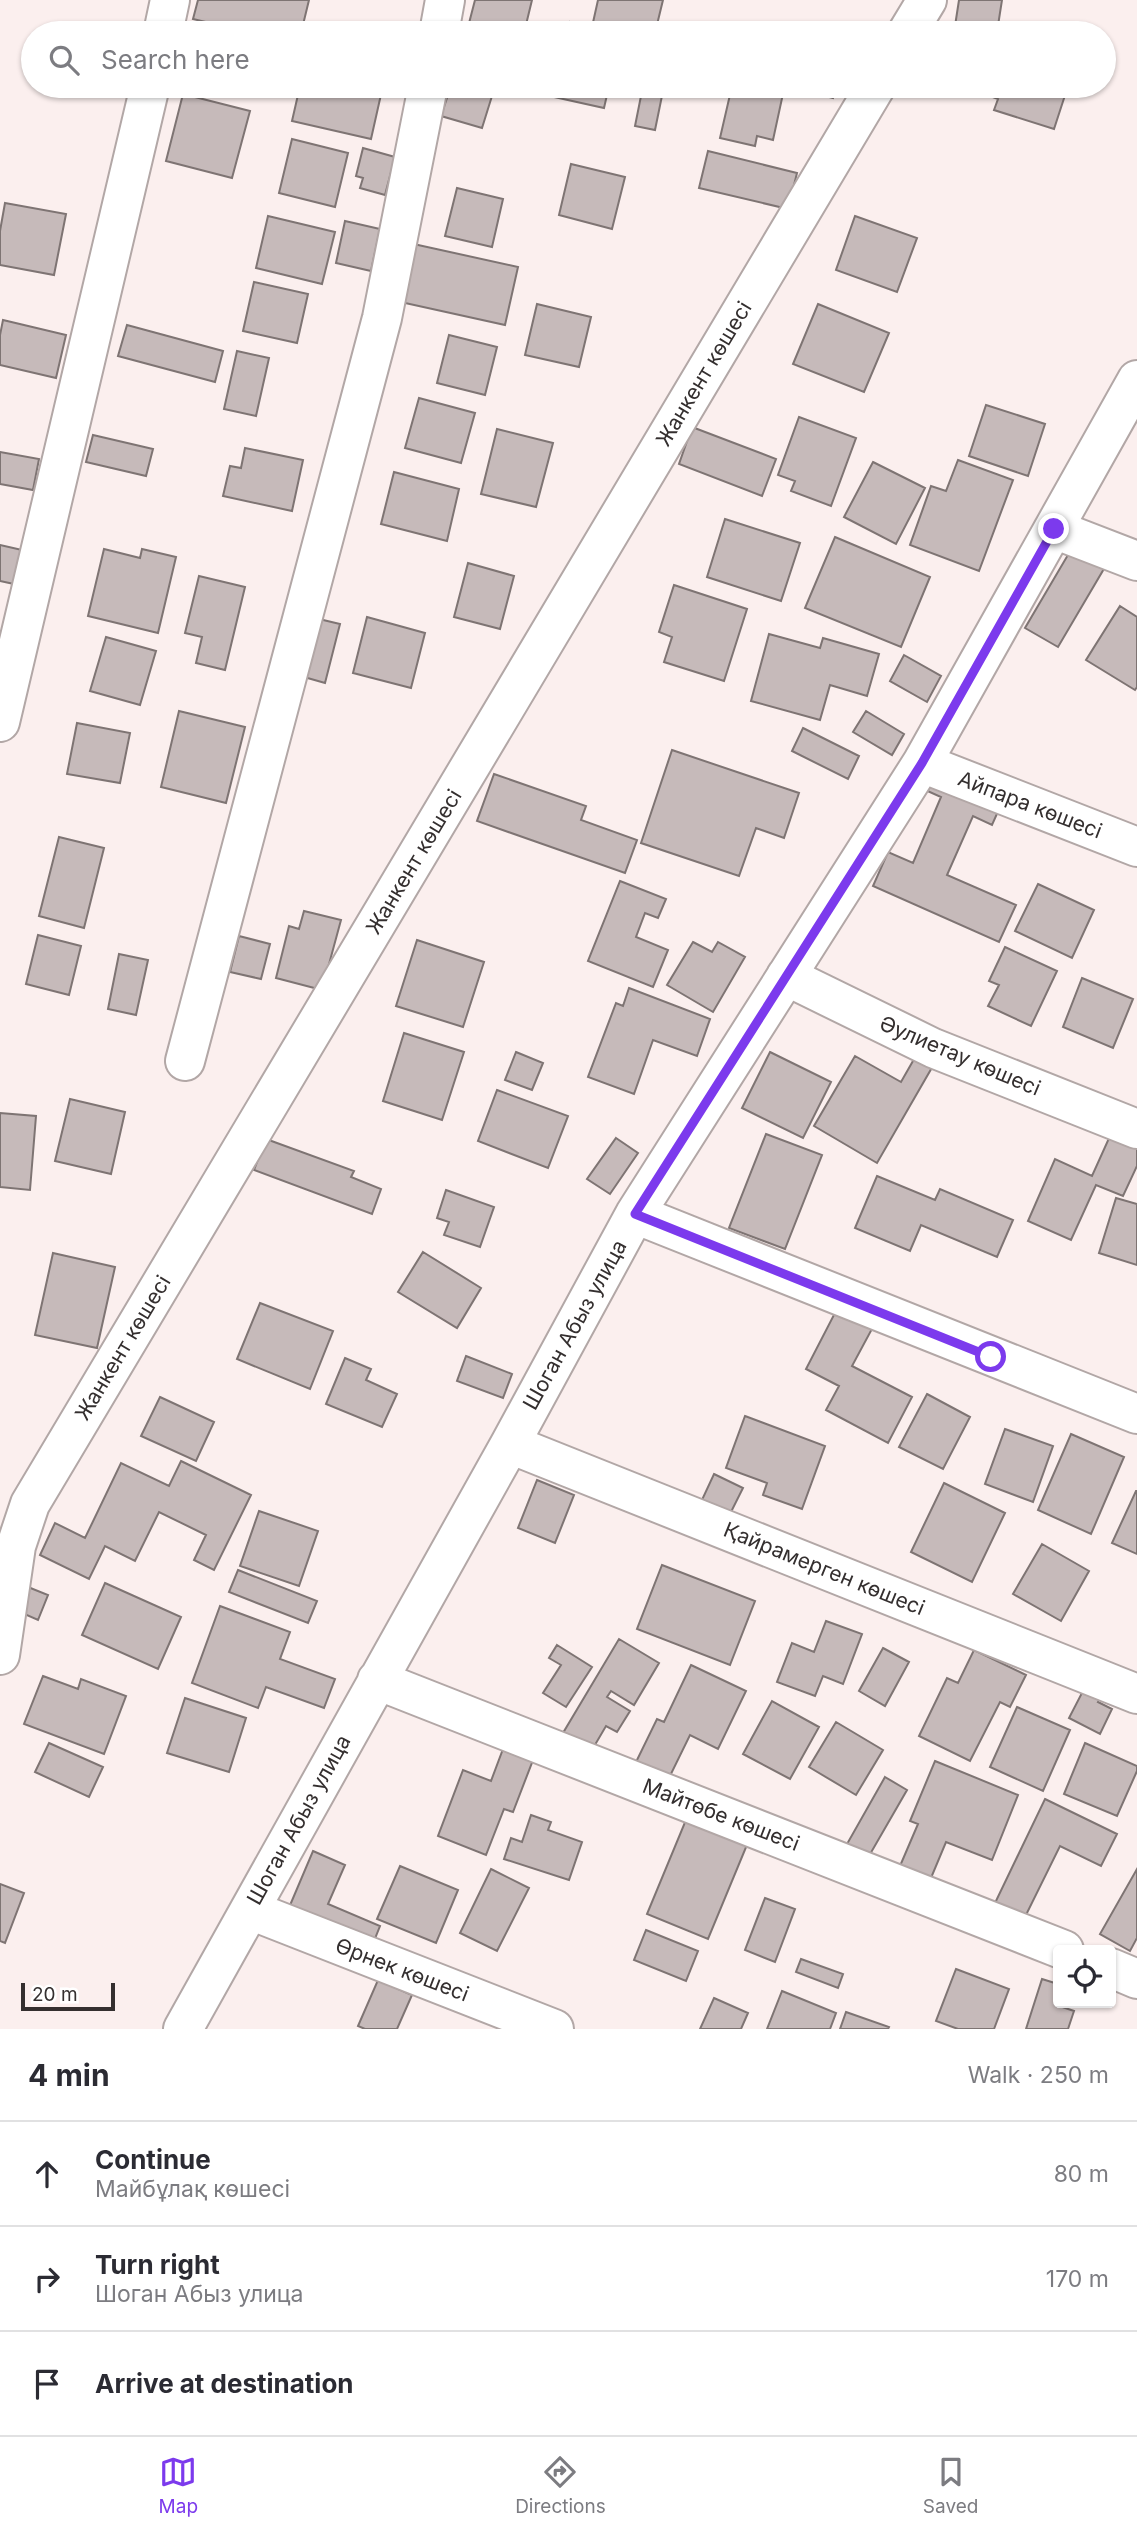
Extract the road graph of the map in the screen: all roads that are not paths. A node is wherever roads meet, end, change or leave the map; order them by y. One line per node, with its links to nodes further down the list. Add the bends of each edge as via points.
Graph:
1 (170, 0): 4 (street)
2 (446, 0): 5 (street)
3 (927, 0): 6 (street)
4 (166, 21)
5 (442, 21)
6 (914, 21)
7 (147, 98): 13 (street)
8 (426, 98): 17 (street, via 382,318)
9 (869, 98): 22 (street, Жанкент көшесі, via 30,1504 16,1546)
10 (1137, 380): 11 (street, Шоган Абыз улица)
11 (1054, 529): 12 (street); 14 (street, Шоган Абыз улица)
12 (1137, 561)
13 (0, 722)
14 (922, 763): 15 (street, Айпара көшесі); 16 (street, Шоган Абыз улица)
15 (1137, 847)
16 (786, 976): 18 (street, Әулиетау көшесі, via 933,1048); 19 (street, Шоган Абыз улица)
17 (184, 1061)
18 (1137, 1129)
19 (635, 1214): 20 (street); 21 (street, Шоган Абыз улица)
20 (1137, 1414)
21 (510, 1444): 23 (street, Шоган Абыз улица); 24 (street, Қайрамерген көшесі)
22 (0, 1655)
23 (377, 1680): 25 (street, Шоган Абыз улица); 26 (street, Майтөбе көшесі)
24 (1137, 1694)
25 (250, 1910): 29 (street, Шоган Абыз улица); 30 (street, Өрнек көшесі)
26 (1053, 1945)
27 (1116, 1970): 28 (street)
28 (1137, 1979)
29 (183, 2029)
30 (554, 2029)

